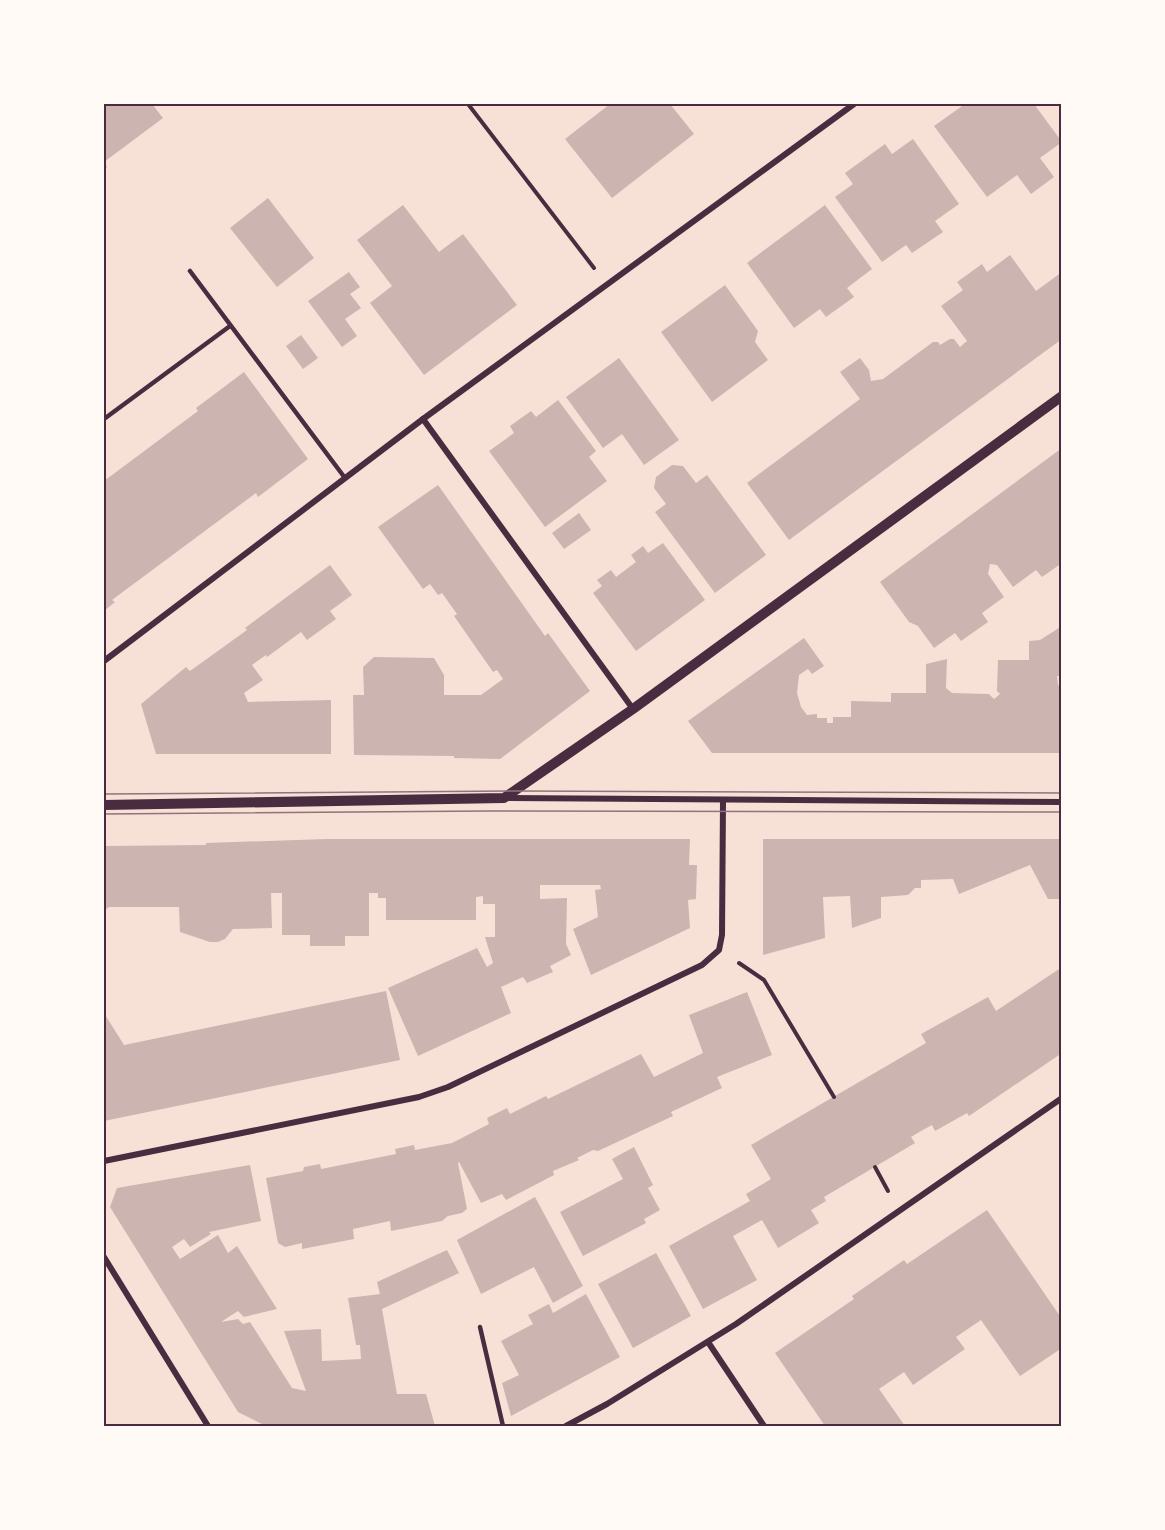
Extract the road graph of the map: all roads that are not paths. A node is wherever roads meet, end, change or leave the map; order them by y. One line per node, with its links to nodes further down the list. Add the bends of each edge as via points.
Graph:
1 (854, 104): 6 (street)
2 (190, 271): 3 (lane)
3 (230, 326): 5 (lane); 7 (lane)
4 (1062, 396): 9 (street)
5 (104, 419)
6 (423, 419): 7 (street); 9 (street)
7 (345, 478): 8 (street)
8 (104, 661)
9 (633, 709): 10 (street)
10 (504, 798): 11 (street); 13 (street)
11 (723, 801): 12 (street); 15 (street, via 722,935 718,950 702,965 448,1087 390,1104)
12 (1062, 802)
13 (104, 805)
14 (1062, 1098): 18 (street)
15 (104, 1161)
16 (104, 1257): 19 (street)
17 (480, 1327): 20 (lane)
18 (708, 1342): 21 (street); 22 (street)
19 (208, 1426)
20 (503, 1426)
21 (566, 1426)
22 (764, 1426)

